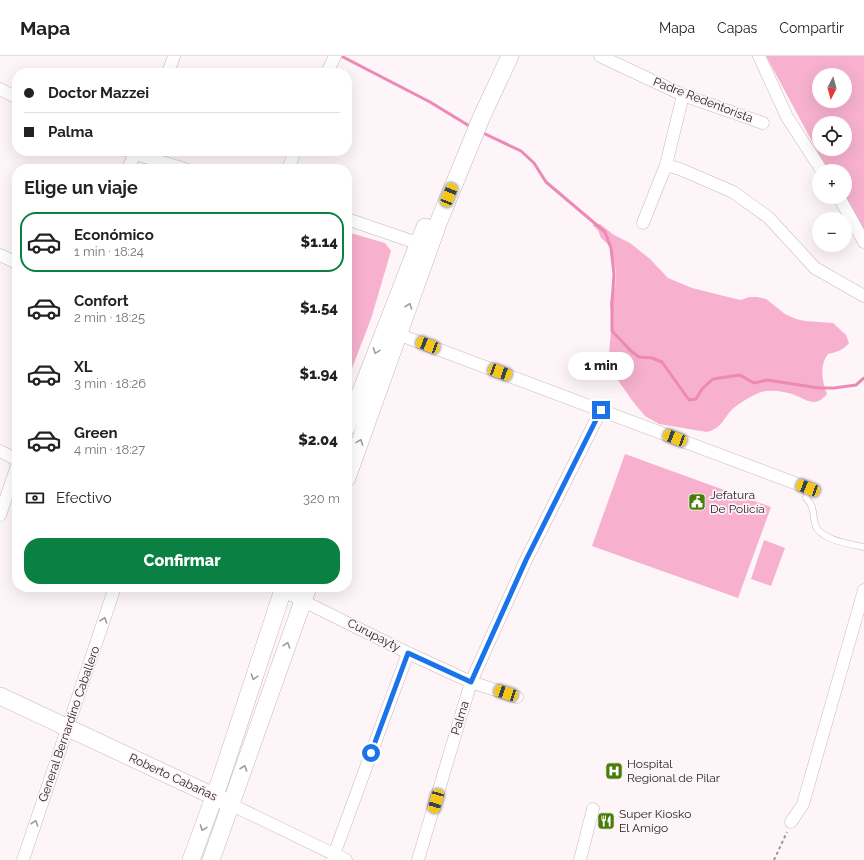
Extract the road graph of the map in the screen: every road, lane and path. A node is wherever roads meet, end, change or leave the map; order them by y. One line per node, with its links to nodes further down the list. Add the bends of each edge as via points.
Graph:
1 (174, 56): 7 (street)
2 (334, 56): 8 (street)
3 (498, 56): 12 (main road)
4 (510, 56): 12 (main road)
5 (600, 56): 11 (street, Padre Redentorista)
6 (759, 56): 16 (street, via 788,117)
7 (170, 68)
8 (329, 68)
9 (0, 89): 10 (street)
10 (12, 95)
11 (683, 95): 13 (street, Padre Redentorista); 17 (street)
12 (477, 115): 22 (main road)
13 (763, 123)
14 (145, 156): 15 (street)
15 (170, 164)
16 (818, 164)
17 (666, 165): 20 (street); 25 (street, via 733,192 768,217 815,268)
18 (843, 204): 21 (street)
19 (352, 221): 22 (street)
20 (643, 223)
21 (864, 242)
22 (424, 245): 26 (main road)
23 (0, 255): 24 (street)
24 (12, 261)
25 (864, 296)
26 (392, 332): 27 (street); 28 (main road, one-way to 28); 31 (main road, one-way to 26)
27 (601, 410): 33 (street); 41 (street, Palma, via 526,560)
28 (352, 416)
29 (0, 451): 30 (street)
30 (12, 457)
31 (352, 462)
32 (12, 480): 34 (street)
33 (808, 488): 35 (lane, via 806,498 812,504 815,526 825,537)
34 (0, 515)
35 (864, 547)
36 (864, 590): 48 (street, via 803,804)
37 (114, 592): 44 (street, General Bernardino Caballero, one-way to 37)
38 (280, 592): 45 (main road, one-way to 45)
39 (305, 593): 40 (street, Curupayty); 46 (main road, one-way to 39)
40 (408, 653): 41 (street, Curupayty); 49 (street)
41 (471, 682): 43 (street, Curupayty); 54 (street, Palma)
42 (0, 696): 44 (main road, Roberto Cabañas)
43 (517, 697)
44 (68, 728): 45 (main road, Roberto Cabañas); 50 (street, General Bernardino Caballero, one-way to 44)
45 (214, 797): 46 (main road, Roberto Cabañas); 51 (main road, one-way to 51)
46 (232, 805): 49 (street, Roberto Cabañas); 52 (main road)
47 (593, 809): 55 (street)
48 (791, 822): 56 (path)
49 (333, 857): 53 (street, Roberto Cabañas)
50 (23, 860)
51 (191, 860)
52 (211, 860)
53 (346, 860)
54 (418, 860)
55 (580, 860)
56 (774, 860)

